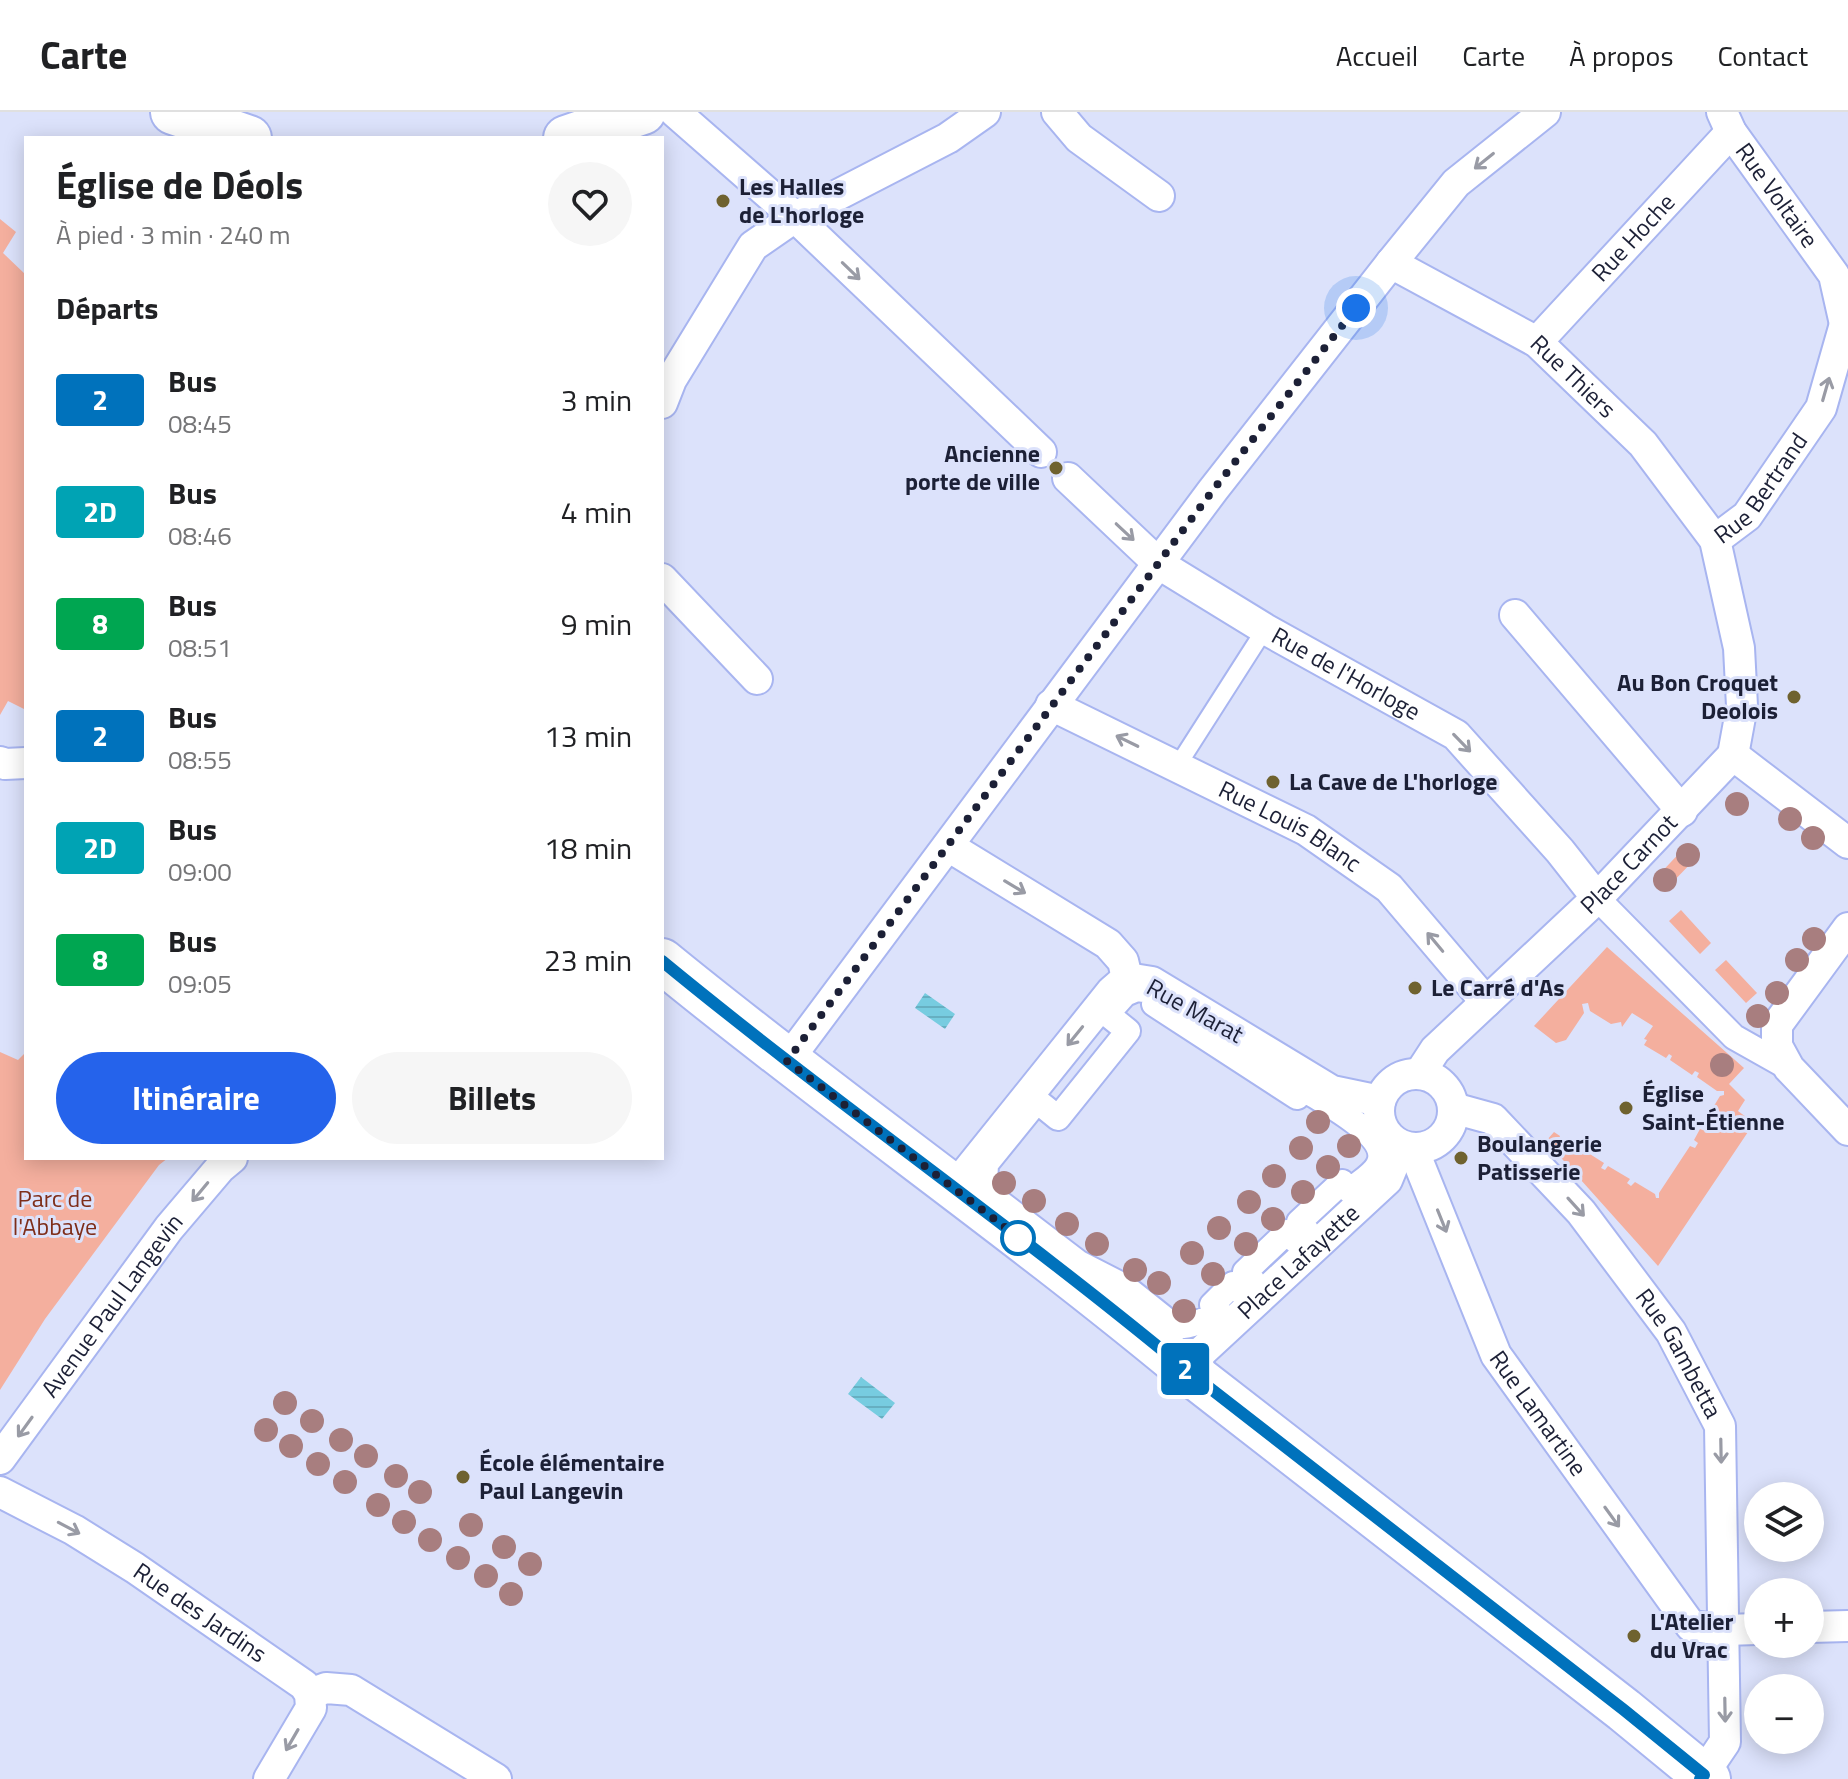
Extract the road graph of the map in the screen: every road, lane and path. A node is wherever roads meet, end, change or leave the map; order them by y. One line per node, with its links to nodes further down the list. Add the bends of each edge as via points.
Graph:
1 (643, 112): 9 (main road)
2 (675, 112): 11 (street)
3 (985, 112): 11 (street, via 948,138)
4 (1057, 112): 10 (street, via 1079,138)
5 (1545, 112): 12 (street, one-way to 12, via 1456,183)
6 (175, 121): 8 (main road)
7 (1726, 122): 13 (street, Rue Voltaire, via 1834,275); 14 (street, Rue Hoche)
8 (240, 136)
9 (575, 136)
10 (1159, 196)
11 (795, 217): 15 (street, via 753,246); 16 (street, one-way to 16)
12 (1391, 263): 14 (street, Rue Thiers); 19 (street)
13 (1847, 323): 18 (street, Rue Bertrand, one-way to 13, via 1747,516 1821,408)
14 (1537, 342): 18 (street, Rue Thiers, via 1643,444)
15 (664, 398)
16 (1041, 452)
17 (1068, 478): 19 (street, Rue de l'Horloge, one-way to 19)
18 (1715, 540): 25 (street, Rue Bertrand, via 1739,648 1742,706)
19 (1159, 564): 22 (street, Rue de l'Horloge); 24 (street)
20 (664, 581): 23 (street)
21 (1515, 615): 29 (street)
22 (1265, 629): 28 (lane); 32 (street, Rue de l'Horloge, one-way to 32, via 1456,735)
23 (757, 679)
24 (1051, 705): 28 (street, Rue Louis Blanc, one-way to 24); 31 (street)
25 (1733, 755): 29 (street, Place Carnot); 30 (street)
26 (0, 762): 27 (street)
27 (24, 763)
28 (1178, 765): 36 (street, Rue Louis Blanc, one-way to 28, via 1389,888 1306,830)
29 (1682, 811): 32 (street, Place Carnot)
30 (1848, 843)
31 (948, 846): 35 (street, Rue Marat, one-way to 35, via 1108,944); 37 (street)
32 (1597, 898): 36 (street, Place Carnot); 38 (street, via 1734,1037)
33 (1848, 928): 38 (street, via 1777,1025 1777,1046)
34 (664, 963): 37 (main road)
35 (1140, 985): 35 (street, Place Lafayette, via 1159,996 1154,1004 1297,1097 1302,1088 1370,1133 1380,1158 1350,1191 1342,1182 1299,1222 1307,1231 1296,1241 1287,1232 1245,1272 1253,1281 1241,1292 1233,1284 1212,1305 1219,1312 1181,1327 1124,1286 1079,1263 990,1195 985,1184 986,1164 1037,1101 1058,1118 1128,1031 1107,1014 1131,991 1145,990); 40 (street, Rue Marat, via 1152,982 1332,1091); 45 (street, one-way to 45, via 1112,991)
36 (1486, 1002): 39 (street, Place Carnot, via 1435,1050)
37 (787, 1061): 45 (main road)
38 (1789, 1068): 42 (street)
39 (1420, 1073): 40 (street, via 1399,1077); 41 (street, via 1443,1085)
40 (1380, 1101): 43 (street, via 1385,1133)
41 (1453, 1108): 43 (street, via 1447,1133 1426,1147); 52 (street, Rue Gambetta, one-way to 52, via 1493,1119 1581,1212 1671,1332 1720,1426)
42 (1848, 1130)
43 (1407, 1147): 46 (street, Place Lafayette, via 1387,1180); 52 (street, Rue Lamartine, one-way to 52, via 1496,1355 1691,1626)
44 (230, 1160): 47 (street, Avenue Paul Langevin, one-way to 47, via 169,1228)
45 (953, 1189): 46 (main road)
46 (1184, 1368): 54 (main road)
47 (0, 1459)
48 (0, 1492): 53 (street, Rue des Jardins, one-way to 53, via 135,1568)
49 (1848, 1626): 50 (street)
50 (1824, 1627)
51 (1744, 1629): 52 (street, Rue Lamartine)
52 (1724, 1630): 54 (street, Rue Gambetta, one-way to 54, via 1725,1742)
53 (310, 1694): 55 (street, one-way to 55, via 311,1708); 56 (street, via 326,1688 351,1690)
54 (1704, 1778)
55 (269, 1779)
56 (496, 1779)

